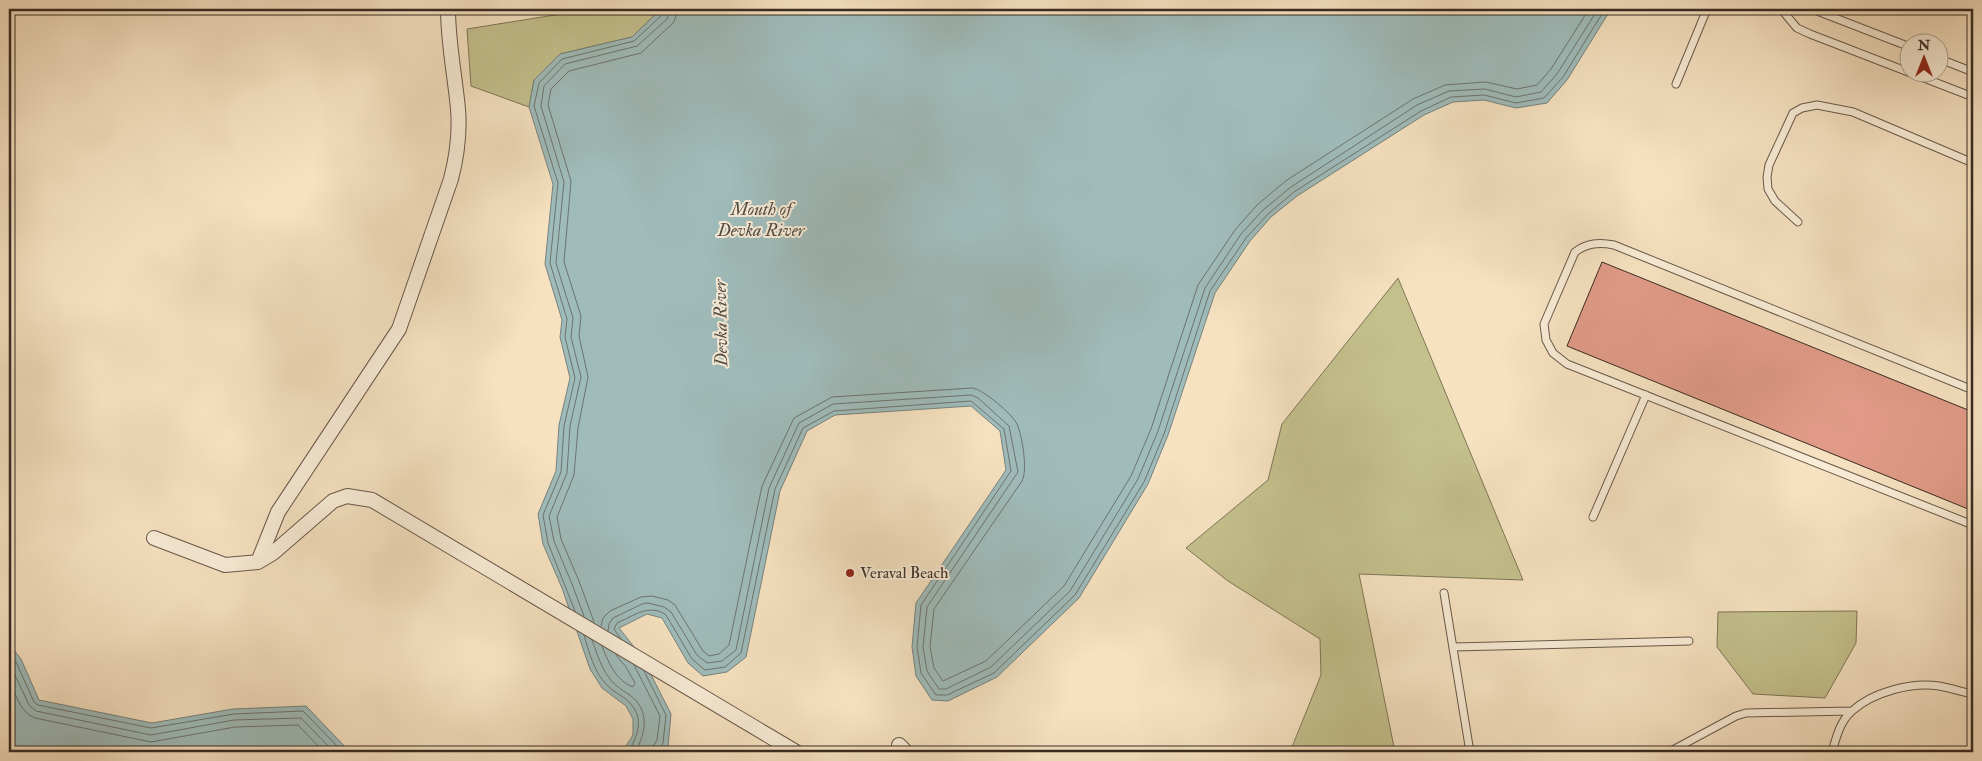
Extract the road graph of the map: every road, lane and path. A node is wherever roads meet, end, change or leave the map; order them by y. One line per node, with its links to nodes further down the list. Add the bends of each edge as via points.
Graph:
1 (448, 9): 17 (street, via 448,39 458,110 456,158 451,179 399,329 278,512)
2 (1707, 9): 8 (lane)
3 (1781, 9): 9 (lane, via 1796,28)
4 (1812, 9): 5 (lane)
5 (1900, 43)
6 (1950, 63): 7 (lane)
7 (1973, 72)
8 (1676, 84)
9 (1973, 97)
10 (1973, 163): 11 (lane, via 1853,112 1817,105 1802,108 1793,113 1769,165 1767,177 1768,189 1775,201)
11 (1798, 222)
12 (1973, 390): 13 (lane, via 1614,245 1601,242 1584,246 1575,252 1544,324 1546,340 1554,353 1567,364)
13 (1646, 395): 14 (lane); 15 (lane)
14 (1593, 517)
15 (1973, 524)
16 (154, 538): 17 (street, via 225,565)
17 (258, 562): 23 (street, via 333,501 347,496 372,500)
18 (1444, 593): 20 (lane)
19 (1689, 640): 20 (lane)
20 (1453, 647): 24 (lane)
21 (1973, 694): 22 (lane, via 1939,686 1904,688 1880,695)
22 (1851, 711): 25 (lane, via 1746,713); 26 (lane, via 1838,732)
23 (796, 752)
24 (1470, 752)
25 (1669, 752)
26 (1832, 752)

